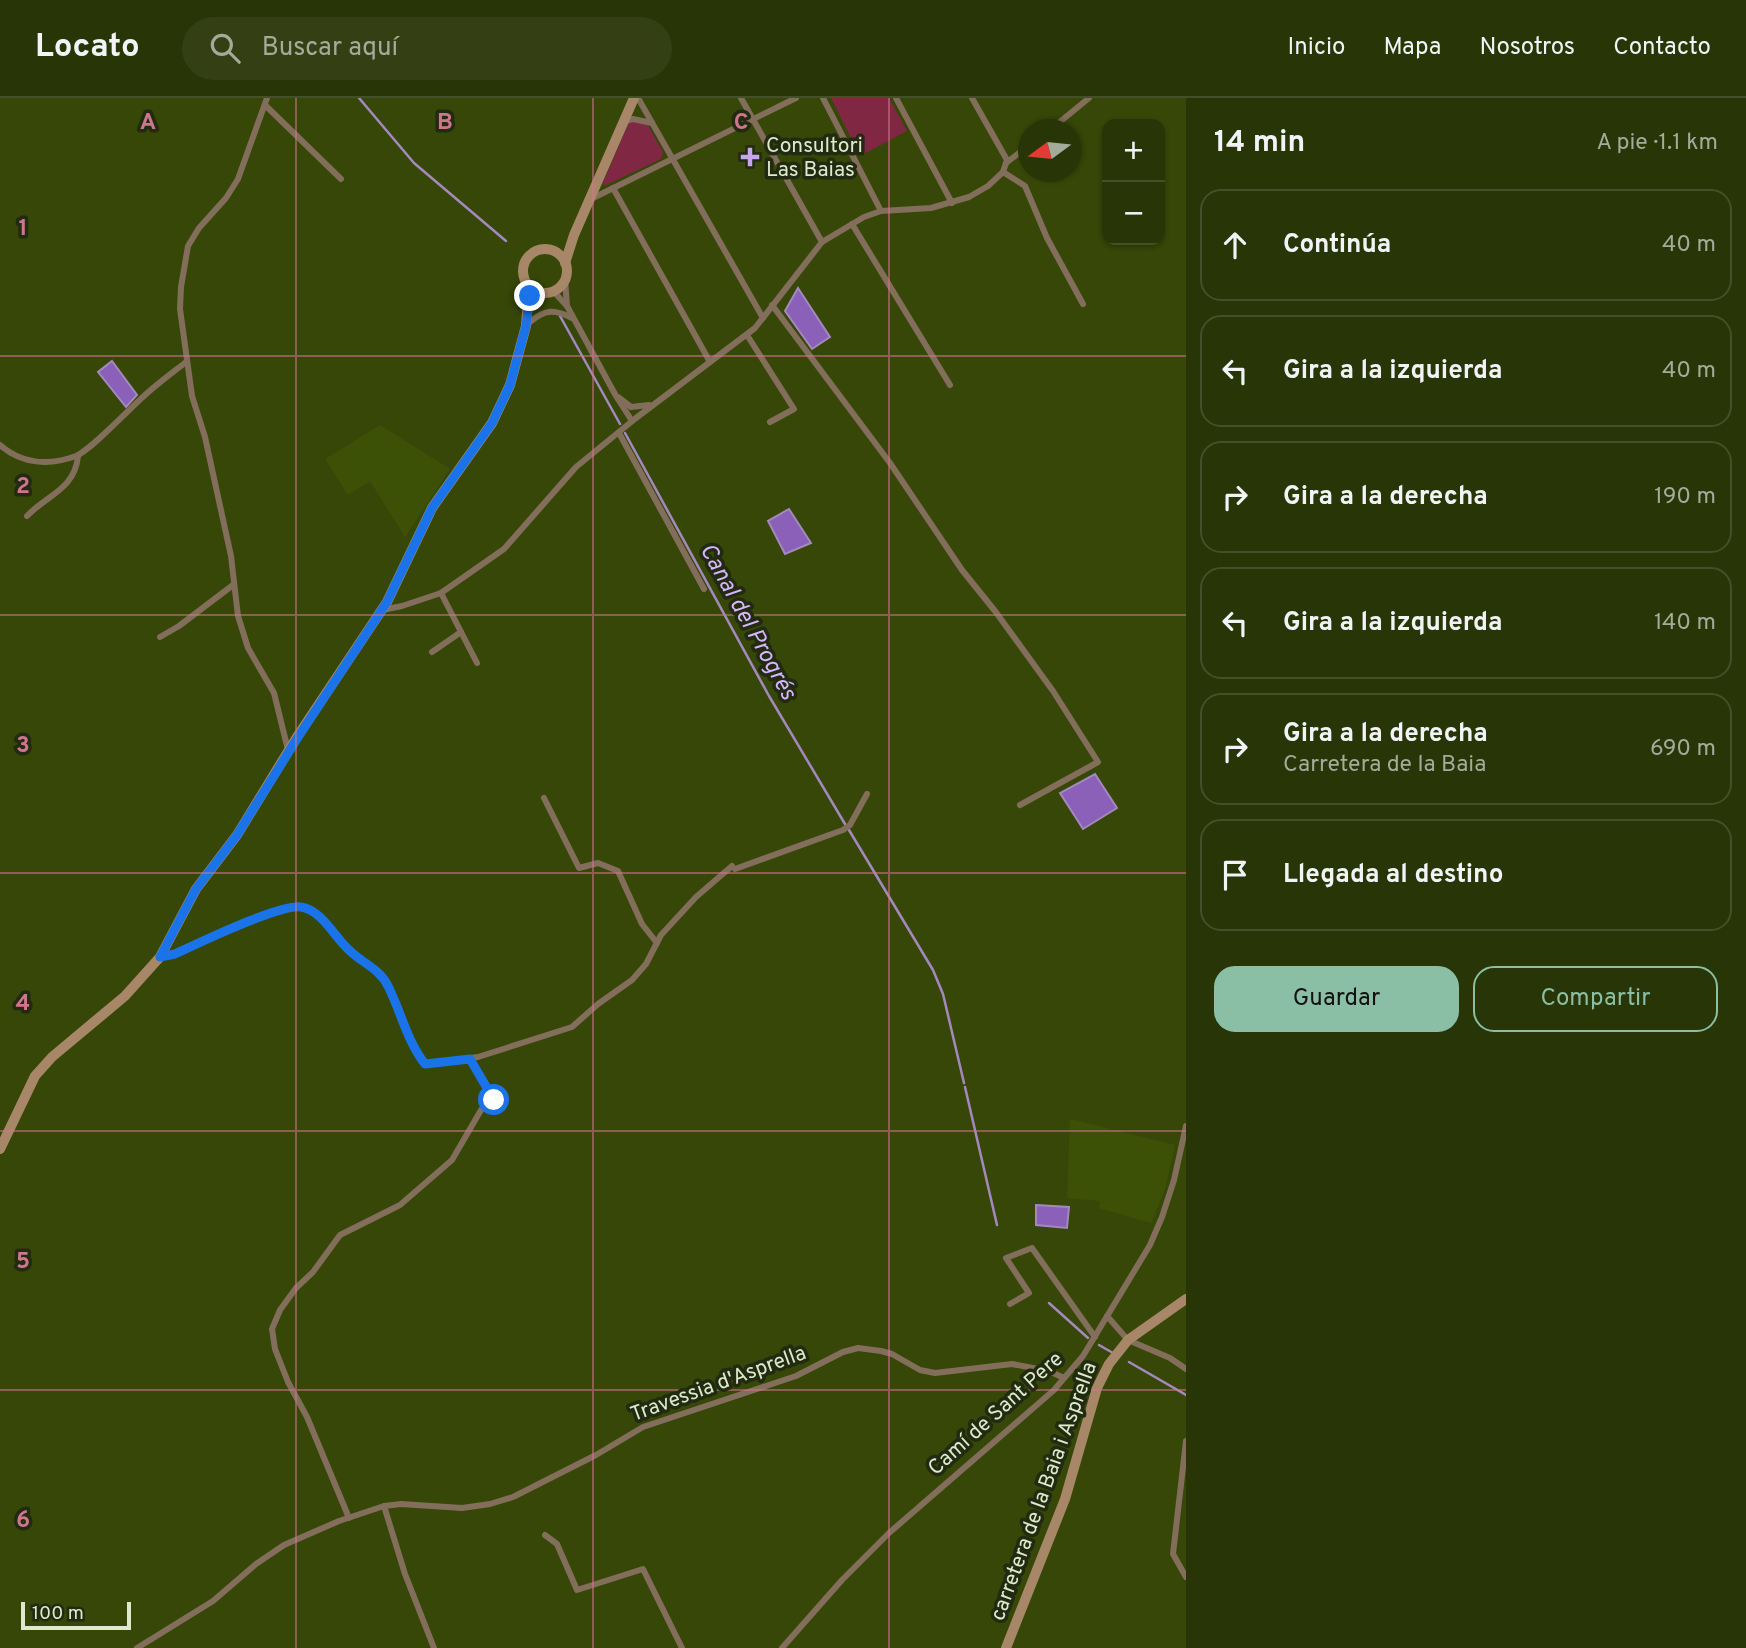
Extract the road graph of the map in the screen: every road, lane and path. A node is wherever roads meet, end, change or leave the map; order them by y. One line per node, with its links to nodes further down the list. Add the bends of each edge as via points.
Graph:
1 (636, 98): 11 (main road); 12 (street)
2 (741, 98): 9 (street)
3 (796, 98): 9 (street)
4 (823, 98): 21 (street)
5 (896, 98): 20 (street)
6 (972, 98): 15 (street)
7 (1088, 98): 10 (street)
8 (266, 102): 17 (street); 37 (street, via 238,179 188,246 180,309)
9 (753, 119): 14 (street); 24 (street)
10 (1063, 119)
11 (623, 122): 12 (street); 19 (main road)
12 (652, 123): 14 (street)
13 (1018, 153): 15 (street)
14 (671, 159): 18 (street); 34 (street)
15 (1007, 161): 16 (street)
16 (1003, 172): 20 (street, via 988,186); 30 (street, via 1025,186)
17 (341, 180)
18 (613, 188): 19 (street); 38 (street)
19 (589, 200): 23 (main road)
20 (952, 203): 21 (street)
21 (881, 211): 22 (street)
22 (852, 224): 24 (street); 39 (street)
23 (574, 235): 25 (main road); 26 (main road)
24 (822, 242): 31 (street)
25 (552, 250): 26 (main road); 28 (main road, via 538,250 524,264)
26 (565, 263): 27 (main road)
27 (565, 279): 29 (main road); 32 (street)
28 (530, 285): 29 (main road); 35 (main road)
29 (549, 292): 32 (street); 35 (main road, via 534,308)
30 (1083, 304)
31 (772, 305): 34 (street); 59 (street, via 1046,681 1098,762)
32 (567, 306): 33 (street)
33 (573, 318): 35 (street, via 546,311); 40 (street)
34 (763, 318): 36 (street)
35 (528, 324): 51 (main road, via 510,385 492,423 432,508)
36 (747, 335): 38 (street); 43 (street, via 794,409)
37 (186, 362): 46 (street); 48 (street, via 231,556)
38 (710, 362): 41 (street)
39 (950, 385)
40 (616, 396): 41 (street, via 631,407); 42 (street)
41 (656, 403): 42 (street)
42 (634, 419): 44 (street)
43 (769, 422)
44 (619, 433): 49 (street); 50 (street, via 576,467 504,549)
45 (0, 445): 46 (street, via 27,461)
46 (78, 456): 47 (street, via 77,468 58,494)
47 (27, 516)
48 (233, 585): 53 (street); 56 (street, via 248,648 274,693)
49 (704, 589)
50 (441, 593): 51 (street); 52 (street)
51 (381, 610): 56 (main road)
52 (461, 632): 54 (street); 55 (street)
53 (160, 637)
54 (432, 652)
55 (477, 663)
56 (289, 753): 61 (main road, via 196,889)
57 (867, 794): 60 (street, via 843,830 733,867 696,897)
58 (544, 798): 60 (street, via 579,868 598,863 618,871 642,924)
59 (1020, 805)
60 (657, 943): 62 (street, via 632,980 572,1027)
61 (160, 957): 62 (street, via 278,910 302,907 317,915 349,951 387,983 414,1049 425,1064); 64 (main road, via 125,996 35,1076)
62 (470, 1059): 74 (street, via 494,1100 481,1110 452,1160 400,1205 340,1235 280,1310 272,1329 288,1382)
63 (1186, 1126): 67 (street, Camí de Sant Pere, via 1162,1217)
64 (0, 1149)
65 (1186, 1299): 69 (main road, carretera de la Baia i Asprella)
66 (1010, 1304): 68 (street, via 1029,1293 1006,1258 1032,1248)
67 (1107, 1315): 68 (street, Camí de Sant Pere); 69 (street)
68 (1095, 1337): 71 (street, Camí de Sant Pere)
69 (1128, 1340): 70 (street, via 1170,1357); 81 (main road, carretera de la Baia i Asprella, via 1097,1388 1065,1499)
70 (1186, 1369)
71 (1064, 1378): 73 (street, Travessia d'Asprella, via 1012,1364 935,1373 892,1354 858,1348 796,1376 643,1427 513,1497 462,1508); 80 (street, Camí de Sant Pere, via 889,1533)
72 (1186, 1441): 76 (street, via 1173,1554)
73 (384, 1506): 74 (street, Travessia d'Asprella); 78 (street)
74 (349, 1518): 77 (street, Travessia d'Asprella, via 284,1545 213,1601)
75 (545, 1535): 79 (street, via 557,1544 577,1590 643,1569)
76 (1186, 1577)
77 (137, 1648)
78 (434, 1648)
79 (682, 1648)
80 (782, 1648)
81 (1006, 1648)

